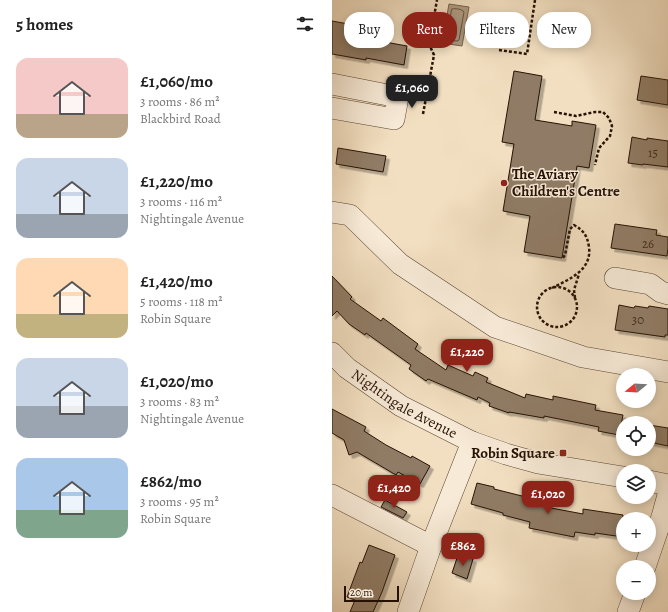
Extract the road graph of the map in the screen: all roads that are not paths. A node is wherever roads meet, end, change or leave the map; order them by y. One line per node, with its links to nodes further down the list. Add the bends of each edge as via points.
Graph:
1 (332, 84): 2 (street, via 398,97 394,119)
2 (332, 108)
3 (332, 212): 7 (street, via 350,215 400,264 495,327 583,357)
4 (614, 278): 5 (street, via 650,284)
5 (668, 294)
6 (332, 353): 8 (street, Nightingale Avenue, via 348,368 401,406)
7 (668, 372)
8 (472, 442): 9 (street, Nightingale Avenue, via 538,463); 14 (street)
9 (616, 476)
10 (656, 483): 11 (street)
11 (668, 485)
12 (332, 495): 14 (street)
13 (668, 495): 15 (street)
14 (431, 546): 17 (street)
15 (647, 560)
16 (632, 600): 18 (street)
17 (408, 612)
18 (628, 612)

